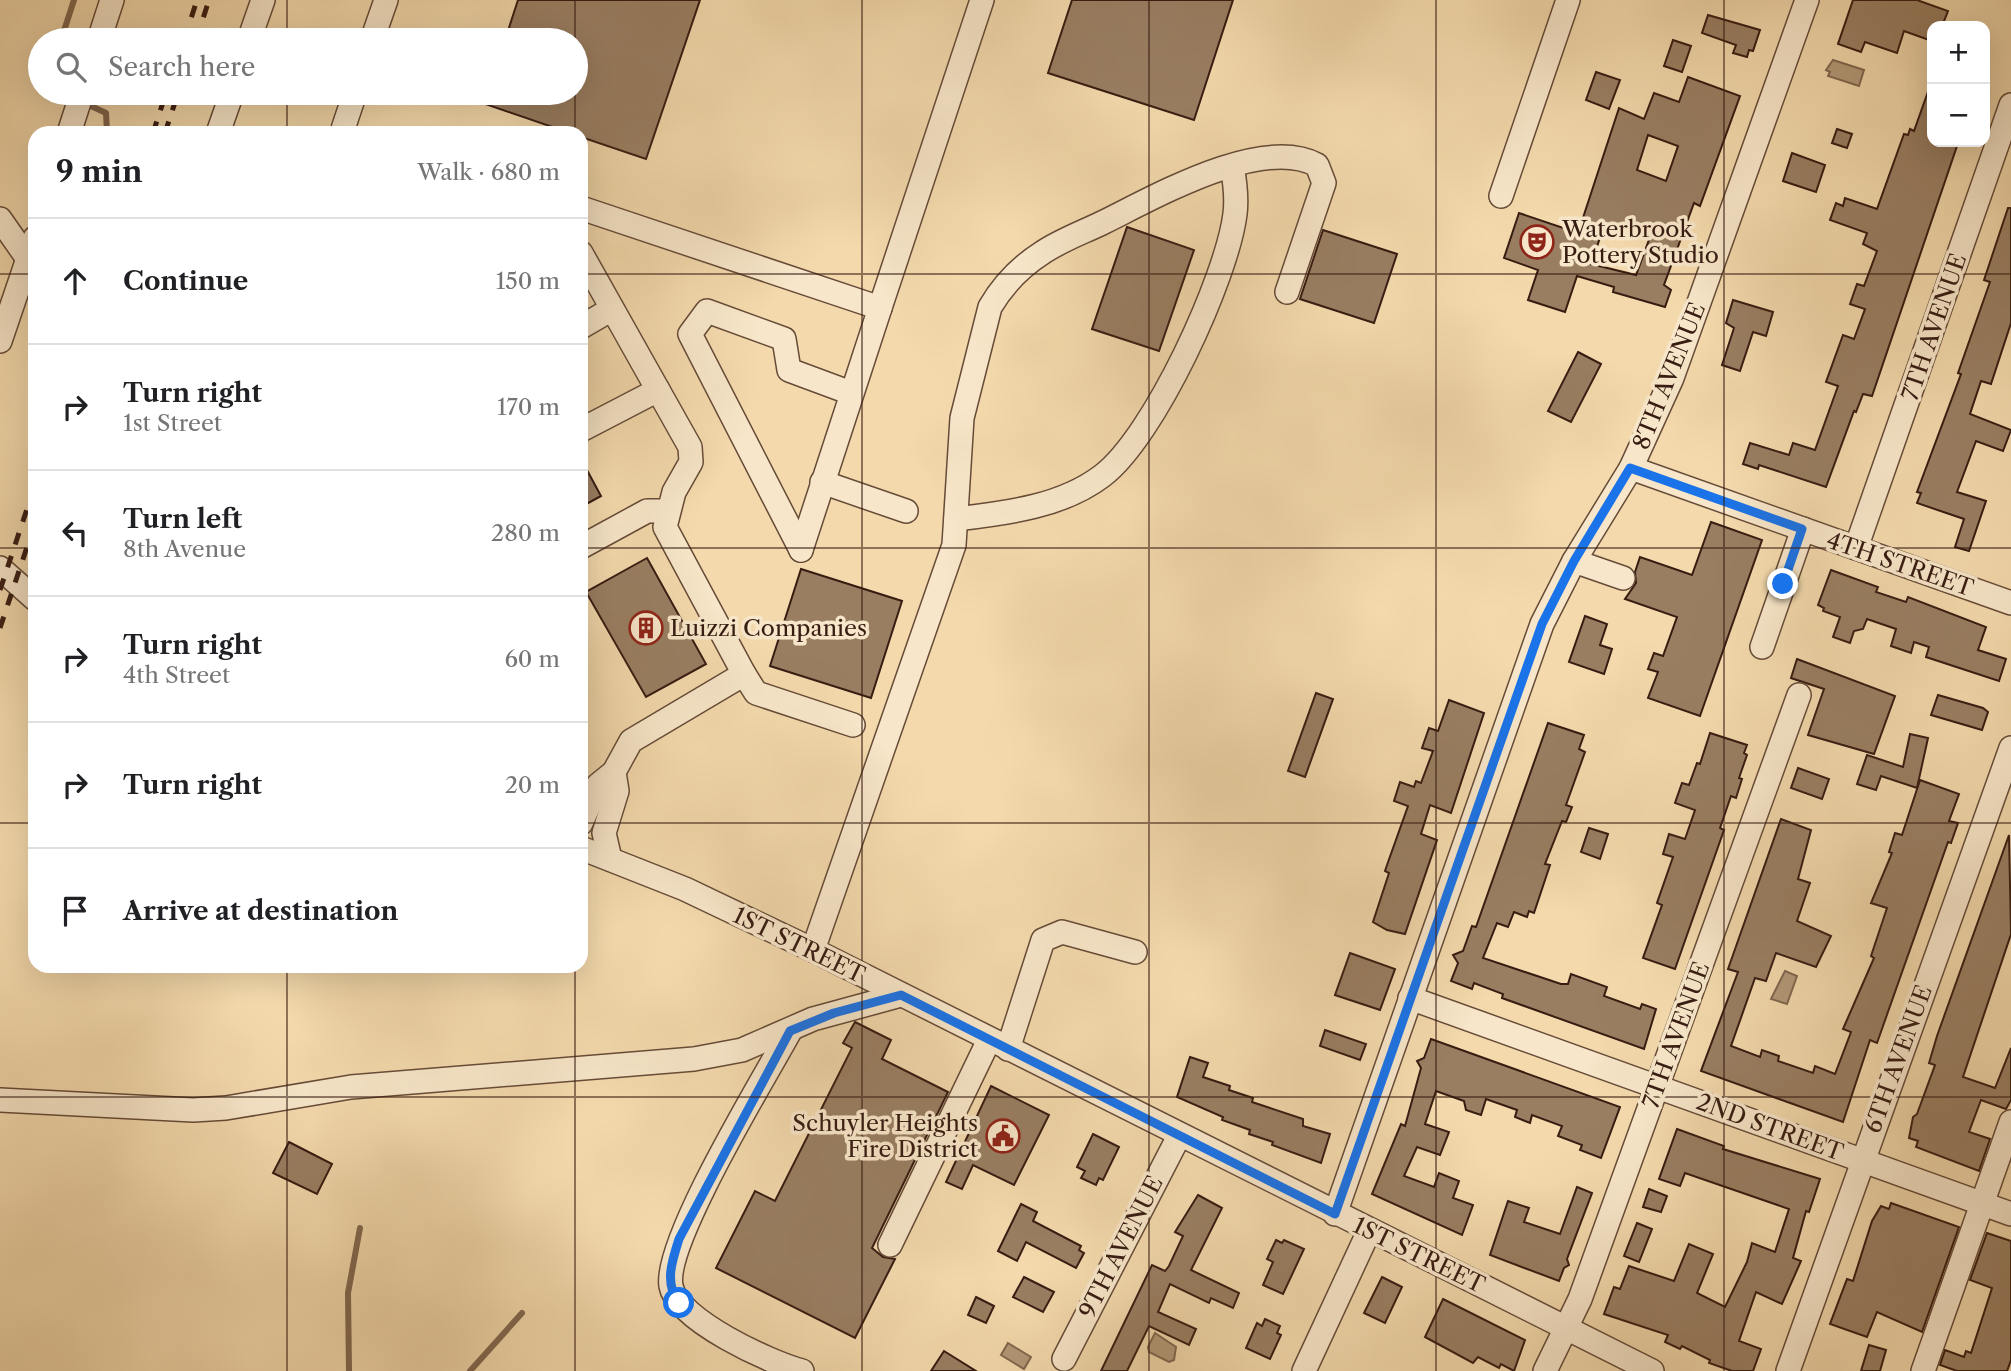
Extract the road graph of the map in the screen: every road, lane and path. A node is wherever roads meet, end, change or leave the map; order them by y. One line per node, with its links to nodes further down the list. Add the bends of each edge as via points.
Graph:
1 (112, 0): 7 (street)
2 (263, 0): 8 (street)
3 (386, 0): 9 (street)
4 (982, 0): 25 (street)
5 (1568, 0): 18 (street)
6 (1807, 0): 32 (street, 8TH AVENUE, via 1679,362)
7 (103, 28)
8 (253, 28)
9 (376, 28)
10 (78, 105): 14 (street)
11 (228, 105): 15 (street)
12 (353, 105): 16 (street)
13 (2011, 105): 39 (street, 7TH AVENUE)
14 (71, 126)
15 (220, 126)
16 (348, 126)
17 (1232, 166): 24 (street, via 1289,157 1311,162 1322,173 1321,194); 36 (street, via 1235,214 1206,308 1195,336 1131,446 1102,476 1055,500); 36 (street, via 1043,252 1000,292 987,320 962,418)
18 (1501, 197)
19 (588, 210): 25 (street)
20 (0, 219): 21 (street)
21 (28, 244)
22 (28, 260): 28 (street)
23 (588, 266): 26 (street)
24 (1287, 292)
25 (880, 308): 30 (street)
26 (612, 309): 27 (street); 29 (street)
27 (588, 323)
28 (0, 341)
29 (658, 390): 31 (street); 34 (street, via 690,447 691,462)
30 (851, 393): 33 (street); 33 (street, via 789,370 783,339 707,311 690,334 800,550)
31 (588, 426)
32 (1630, 468): 37 (street, 4TH STREET); 40 (street, 8TH AVENUE)
33 (822, 482): 35 (street)
34 (667, 510): 38 (street, via 647,512); 46 (street, via 665,527)
35 (906, 512)
36 (956, 519): 54 (street, via 954,545)
37 (1802, 529): 39 (street, 4TH STREET); 45 (street)
38 (588, 543)
39 (1856, 548): 44 (street, 4TH STREET)
40 (1574, 561): 42 (street); 57 (street, 8TH AVENUE, via 1542,624)
41 (3, 571): 43 (street)
42 (1623, 578)
43 (28, 590)
44 (2011, 603)
45 (1762, 647)
46 (744, 674): 48 (street, via 756,693); 50 (street, via 639,734 625,748)
47 (1798, 695): 60 (street, 7TH AVENUE)
48 (853, 725)
49 (2009, 762): 64 (street, 6TH AVENUE)
50 (614, 772): 51 (street, via 598,785); 53 (street, via 617,791 604,833)
51 (588, 807)
52 (588, 851): 53 (street, 1ST STREET)
53 (610, 859): 54 (street, 1ST STREET)
54 (813, 950): 56 (street, 1ST STREET)
55 (1135, 952): 59 (street, via 1062,932 1043,940)
56 (901, 995): 58 (street, via 834,1013); 59 (street, 1ST STREET)
57 (1410, 998): 60 (street, 2ND STREET); 66 (street, 8TH AVENUE)
58 (790, 1031): 61 (street, via 720,1055 351,1087 226,1108); 72 (street, via 691,1212 672,1258 670,1284 679,1303 707,1324 767,1359)
59 (999, 1045): 63 (street, 1ST STREET); 69 (street)
60 (1657, 1086): 64 (street, 2ND STREET); 70 (street, 7TH AVENUE)
61 (0, 1100)
62 (2011, 1122): 65 (street)
63 (1179, 1136): 66 (street, 1ST STREET); 71 (street, 9TH AVENUE)
64 (1862, 1160): 65 (street, 2ND STREET); 76 (street, 6TH AVENUE)
65 (1982, 1204): 67 (street, 2ND STREET); 77 (street)
66 (1335, 1214): 68 (street, 1ST STREET)
67 (2011, 1214)
68 (1370, 1231): 70 (street, 1ST STREET); 73 (street)
69 (890, 1245)
70 (1566, 1329): 74 (street, 7TH AVENUE); 75 (street, 1ST STREET)
71 (1064, 1359)
72 (802, 1371)
73 (1304, 1371)
74 (1545, 1371)
75 (1652, 1371)
76 (1788, 1371)
77 (1923, 1371)

